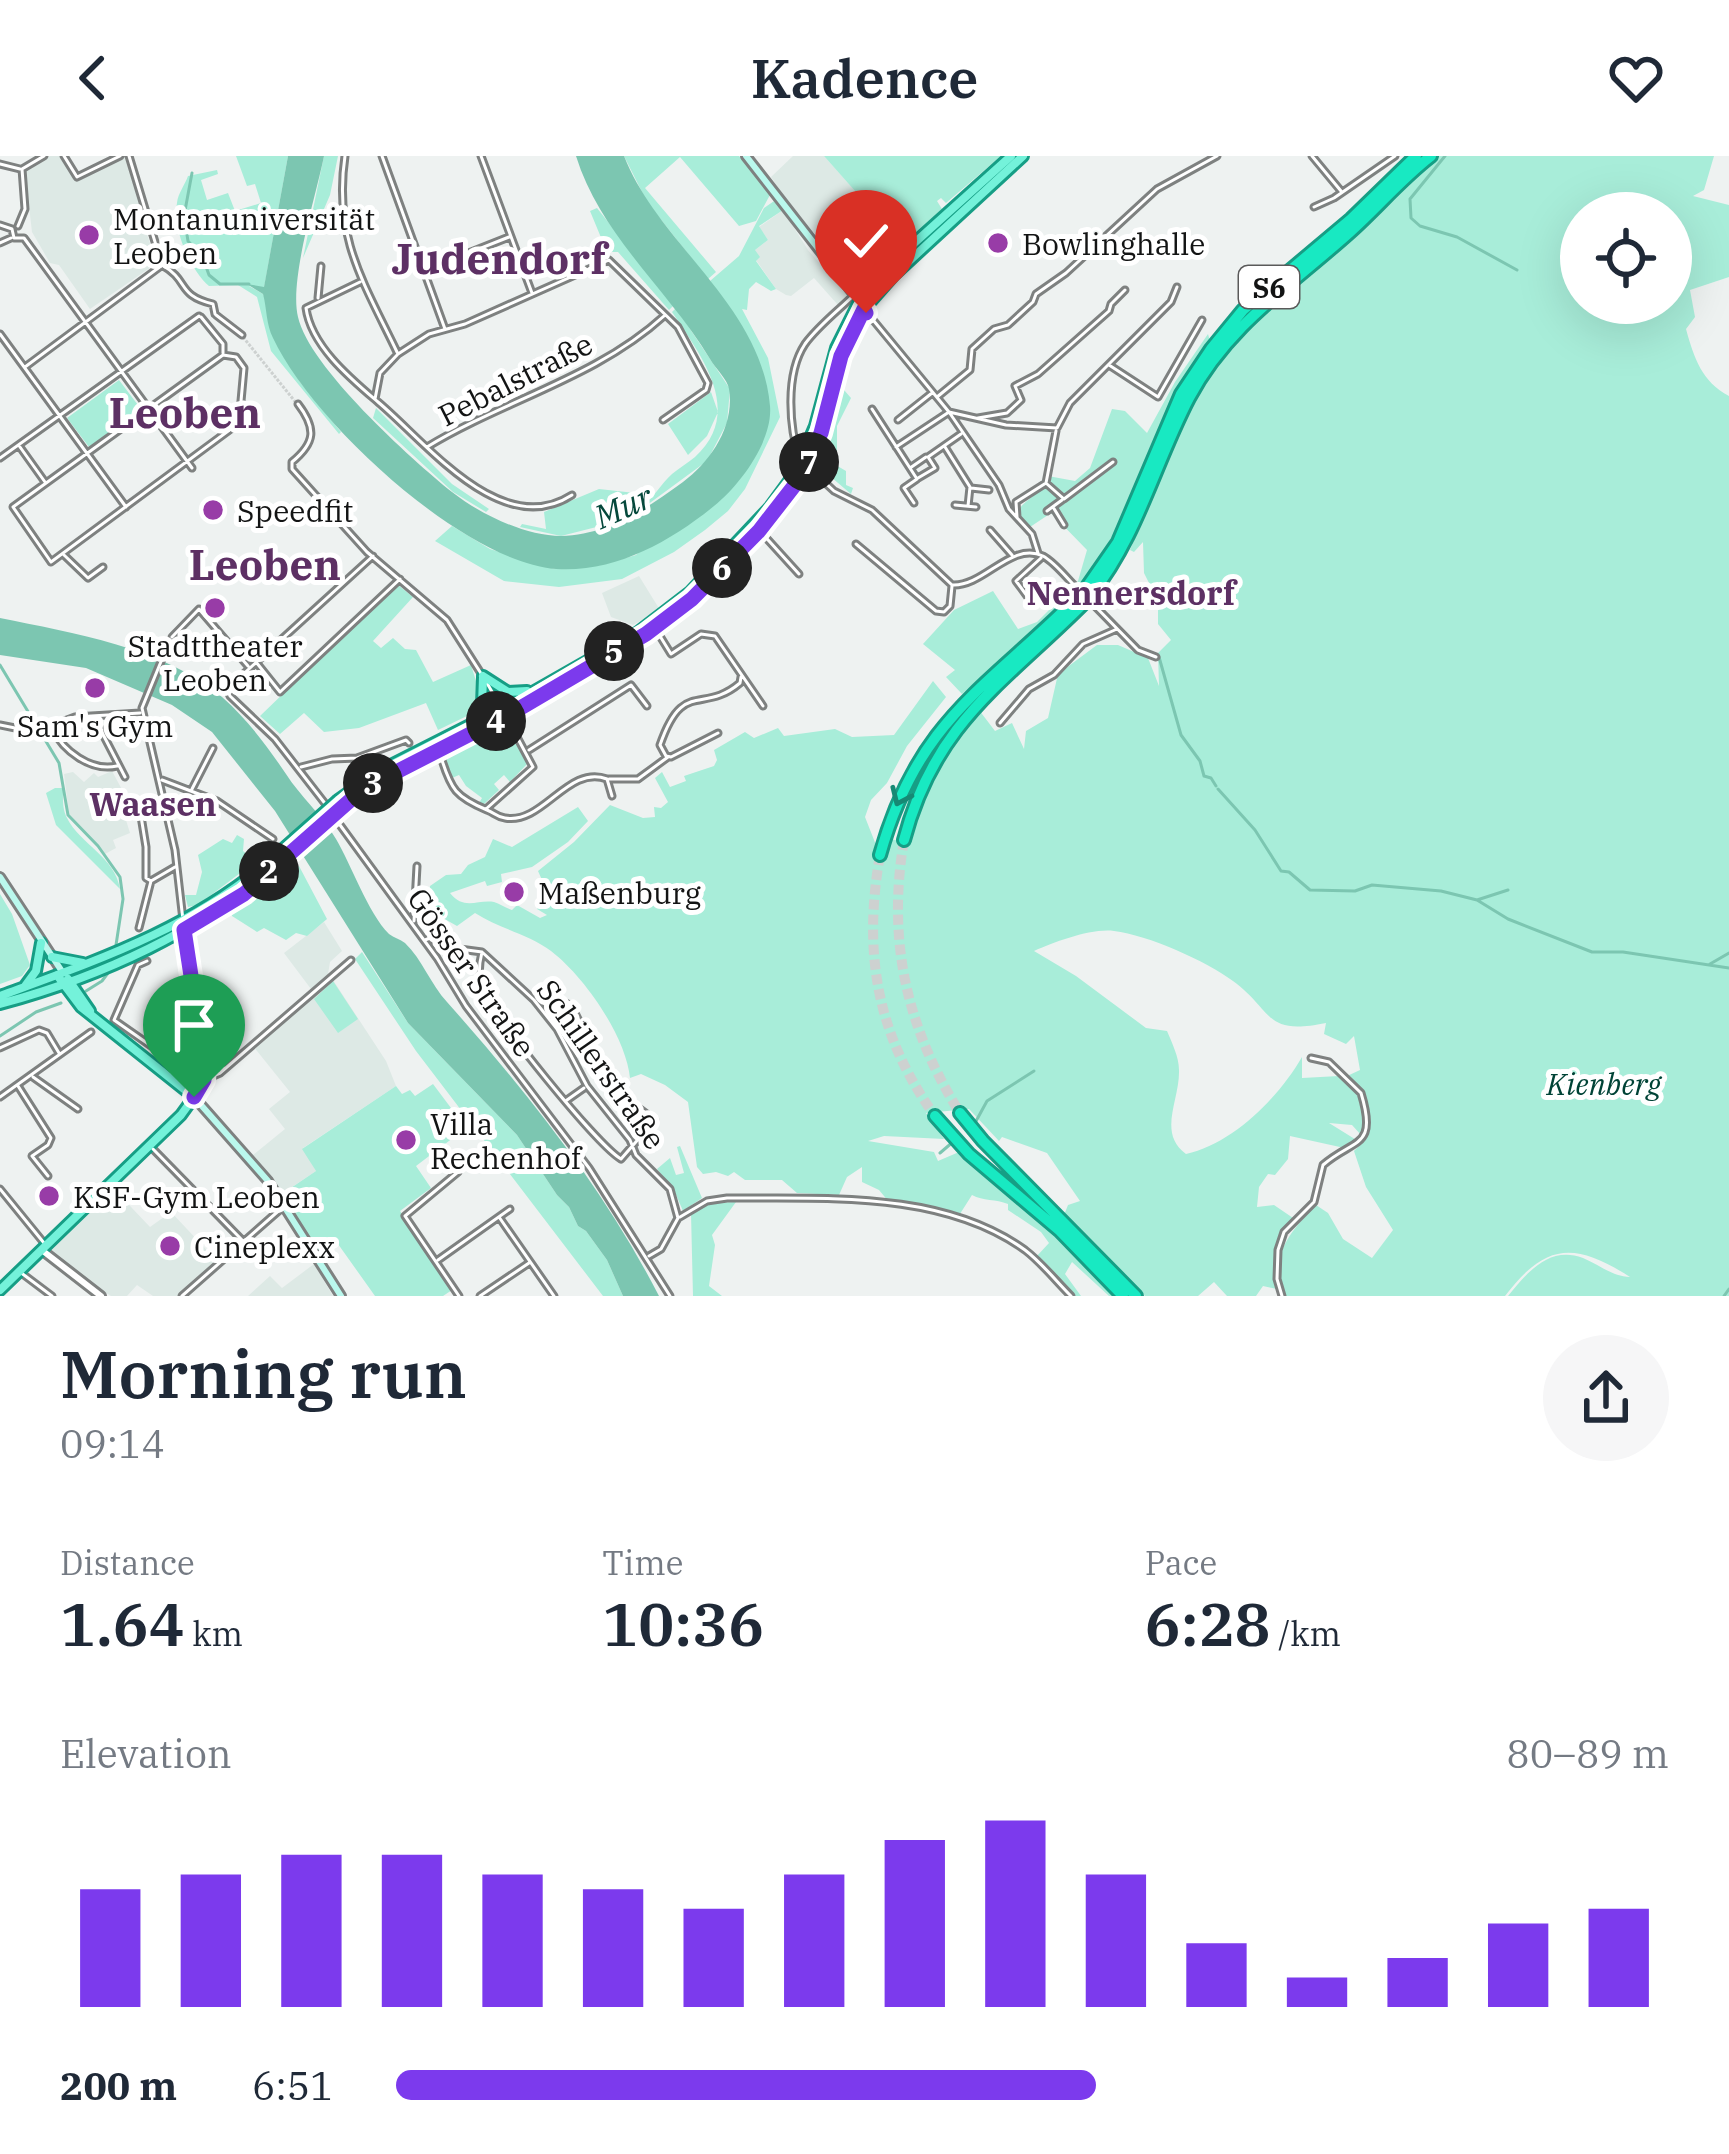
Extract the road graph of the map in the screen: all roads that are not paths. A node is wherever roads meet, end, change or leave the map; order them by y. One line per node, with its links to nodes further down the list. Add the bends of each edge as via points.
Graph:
1 (44, 156): 16 (street)
2 (64, 156): 3 (street, via 76,177)
3 (120, 156)
4 (129, 156): 26 (street)
5 (345, 156): 29 (street, via 343,218)
6 (382, 156): 28 (street)
7 (481, 156): 24 (street)
8 (746, 156): 34 (main road)
9 (1217, 156): 49 (street, via 1157,189 1008,325 994,329 973,350 970,370)
10 (1312, 156): 17 (street)
11 (1395, 156): 17 (street)
12 (1416, 156): 98 (highway, S6, via 1243,310 1211,349 1181,394 1118,542)
13 (1431, 156): 98 (highway, S6, via 1217,354 1126,545)
14 (1015, 158): 34 (main road); 34 (main road)
15 (0, 164): 16 (street)
16 (22, 170): 20 (street)
17 (1342, 192): 18 (street)
18 (1314, 207)
19 (0, 225): 21 (street)
20 (18, 226): 21 (street); 22 (street)
21 (12, 229): 23 (street)
22 (22, 236): 23 (street); 40 (street)
23 (13, 237): 25 (street)
24 (511, 237): 28 (street); 32 (street)
25 (0, 243)
26 (162, 266): 35 (street); 40 (street)
27 (321, 266): 33 (street)
28 (423, 272): 41 (street)
29 (360, 282): 33 (street); 44 (street)
30 (1177, 287): 46 (street, via 1172,302)
31 (1125, 290): 56 (street, via 1038,374 1015,386 1021,400 1007,413)
32 (533, 295): 37 (street, via 609,260); 41 (street)
33 (318, 299): 50 (street, via 305,308 315,335)
34 (859, 302): 49 (street); 70 (main road, via 836,348); 70 (street, via 806,342 796,367 794,434)
35 (200, 304): 36 (street, via 213,304); 38 (street)
36 (215, 314): 38 (street); 43 (street)
37 (665, 314): 57 (street, via 708,382); 64 (street, Pebalstraße, via 579,374)
38 (202, 318): 45 (street); 48 (street)
39 (1202, 320): 46 (street, via 1158,397)
40 (85, 322): 47 (street); 48 (street)
41 (445, 329): 44 (street)
42 (0, 334): 47 (street)
43 (242, 335)
44 (398, 354): 50 (street, via 380,373)
45 (223, 355): 52 (street); 68 (street, via 244,368 239,423)
46 (1108, 364): 59 (street)
47 (25, 367): 55 (street)
48 (121, 372): 52 (street); 55 (street)
49 (936, 394): 54 (street); 58 (street)
50 (375, 399): 64 (street)
51 (298, 404): 91 (street, via 312,427 311,443 292,469)
52 (148, 409): 65 (street); 68 (street)
53 (872, 409): 62 (street)
54 (949, 412): 56 (street); 60 (street); 62 (street)
55 (60, 417): 63 (street); 65 (street)
56 (970, 419): 59 (street)
57 (663, 420)
58 (898, 420)
59 (1057, 428): 74 (street)
60 (961, 434): 61 (street); 85 (street)
61 (944, 445): 66 (street); 76 (street)
62 (896, 447): 72 (street)
63 (20, 448): 67 (street); 75 (street)
64 (425, 448): 78 (street, via 460,478 510,502 544,508)
65 (87, 452): 75 (street); 83 (street)
66 (928, 457): 72 (street); 73 (street, via 935,468)
67 (0, 458)
68 (188, 462): 71 (street); 83 (street)
69 (1113, 462): 79 (street)
70 (804, 464): 87 (main road, via 785,501); 97 (street, via 872,510)
71 (192, 468)
72 (910, 468): 73 (street)
73 (917, 479): 80 (street, via 904,488)
74 (1046, 483): 79 (street); 85 (street, via 1016,502)
75 (46, 484): 90 (street, via 14,507 51,562)
76 (970, 487): 77 (street); 82 (street)
77 (989, 490)
78 (572, 496)
79 (1064, 499): 86 (street, via 1050,509)
80 (914, 503)
81 (955, 505): 82 (street)
82 (968, 506): 84 (street)
83 (126, 507): 90 (street)
84 (976, 507)
85 (1017, 518): 93 (street)
86 (1064, 526)
87 (757, 528): 95 (street); 100 (main road); 107 (main road, via 653,622)
88 (990, 530): 92 (street)
89 (856, 544): 97 (street, via 936,611 948,610)
90 (63, 553): 94 (street, via 88,578)
91 (373, 556): 96 (street); 103 (street)
92 (1014, 556): 93 (street); 97 (street, via 977,580)
93 (1042, 556): 99 (street, via 1016,581); 101 (street)
94 (103, 567)
95 (799, 574)
96 (400, 579): 103 (street, via 280,692); 105 (street, via 447,620)
97 (952, 585)
98 (1084, 597): 136 (highway, S6, via 959,723 929,772); 137 (highway, S6, one-way to 137, via 950,716 901,792)
99 (1030, 600)
100 (655, 628): 106 (street, via 671,654 701,634 715,636); 110 (main road)
101 (1117, 628): 102 (street); 114 (street, via 1083,644)
102 (1156, 657)
103 (254, 661): 104 (street)
104 (249, 667): 111 (street, via 199,609 170,639); 124 (street, Gösser Straße, via 228,694)
105 (483, 676): 107 (main road, via 508,692); 110 (street); 113 (main road, via 482,705)
106 (741, 676): 109 (street); 122 (street, via 732,690 675,711 660,743)
107 (535, 691): 110 (main road)
108 (647, 706): 120 (street, via 631,685)
109 (763, 706)
110 (504, 712): 113 (main road); 120 (street); 131 (main road)
111 (142, 713): 112 (street); 126 (street)
112 (94, 716): 116 (street); 123 (street)
113 (471, 722): 131 (main road, via 379,771)
114 (1000, 723)
115 (0, 725): 116 (street, via 35,732)
116 (51, 726): 123 (street, via 89,764)
117 (718, 733): 122 (street)
118 (410, 743): 124 (street)
119 (213, 748): 128 (street)
120 (528, 751): 134 (street, via 533,767)
121 (446, 754): 129 (street)
122 (668, 757): 127 (street, via 638,779)
123 (117, 766): 125 (street)
124 (299, 768): 142 (street, Gösser Straße)
125 (125, 777)
126 (159, 777): 128 (street); 132 (street)
127 (607, 779): 130 (street); 134 (street, via 580,780 513,818)
128 (192, 789): 135 (street)
129 (457, 792): 133 (street); 134 (street)
130 (612, 796)
131 (340, 802): 143 (main road, bridge)
132 (166, 805): 138 (street); 141 (street, via 140,810)
133 (460, 805)
134 (486, 809)
135 (273, 839)
136 (904, 840)
137 (880, 855)
138 (176, 866): 141 (street); 143 (street)
139 (417, 866): 142 (street)
140 (0, 877): 146 (main road)
141 (149, 879): 144 (street)
142 (412, 923): 145 (street, Gösser Straße)
143 (188, 924): 150 (main road); 150 (main road); 162 (main road)
144 (139, 928)
145 (424, 940): 147 (street); 185 (street, Gösser Straße)
146 (46, 950): 150 (main road); 151 (main road); 152 (main road)
147 (482, 952): 156 (street, Schillerstraße); 170 (street, via 480,984 492,1008)
148 (351, 960): 162 (street, via 226,1068)
149 (147, 961): 163 (street, via 137,965 114,1020 177,1064)
150 (90, 968): 151 (main road); 155 (main road)
151 (65, 981): 152 (main road); 153 (main road); 155 (main road)
152 (24, 987): 154 (main road)
153 (35, 993): 154 (main road); 155 (main road)
154 (0, 1000)
155 (81, 1004): 163 (main road)
156 (549, 1018): 165 (street, Schillerstraße); 166 (street, via 566,1004 580,1016)
157 (91, 1032): 159 (street)
158 (0, 1048): 159 (street, via 39,1030)
159 (61, 1056): 161 (street)
160 (1312, 1058): 202 (street, via 1329,1062 1361,1093 1365,1128 1358,1145 1323,1165 1313,1204 1284,1232 1276,1279)
161 (31, 1076): 164 (street); 171 (street)
162 (204, 1076): 169 (main road)
163 (168, 1079): 169 (main road)
164 (18, 1086): 167 (street); 177 (street, via 51,1138 32,1156)
165 (587, 1087): 168 (street, Schillerstraße); 170 (street)
166 (614, 1089): 168 (street); 175 (street, via 657,1122)
167 (0, 1096)
168 (596, 1099): 175 (street, Schillerstraße)
169 (191, 1101): 174 (main road); 179 (main road)
170 (566, 1101): 175 (street, via 614,1155 621,1159)
171 (78, 1109)
172 (935, 1116): 200 (highway)
173 (966, 1122): 201 (highway)
174 (149, 1145): 183 (street); 184 (main road)
175 (634, 1147): 182 (street, Schillerstraße, via 670,1189)
176 (458, 1172): 186 (street, via 406,1216)
177 (48, 1176)
178 (0, 1189): 184 (street)
179 (285, 1207): 183 (street); 194 (main road)
180 (510, 1209): 181 (street)
181 (499, 1216): 186 (street); 187 (street)
182 (678, 1218): 185 (street, via 662,1249); 199 (street, via 728,1198 927,1209 1004,1237)
183 (244, 1242): 193 (street)
184 (44, 1248): 188 (main road); 192 (street)
185 (647, 1257): 198 (street, Gösser Straße)
186 (437, 1262): 190 (street)
187 (530, 1262): 196 (street); 197 (street)
188 (19, 1271): 189 (main road); 191 (street)
189 (0, 1289)
190 (457, 1293): 195 (street)
191 (52, 1296)
192 (101, 1296)
193 (182, 1296)
194 (341, 1296)
195 (447, 1296)
196 (481, 1296)
197 (554, 1296)
198 (670, 1296)
199 (1071, 1296)
200 (1123, 1296)
201 (1136, 1296)
202 (1282, 1296)

